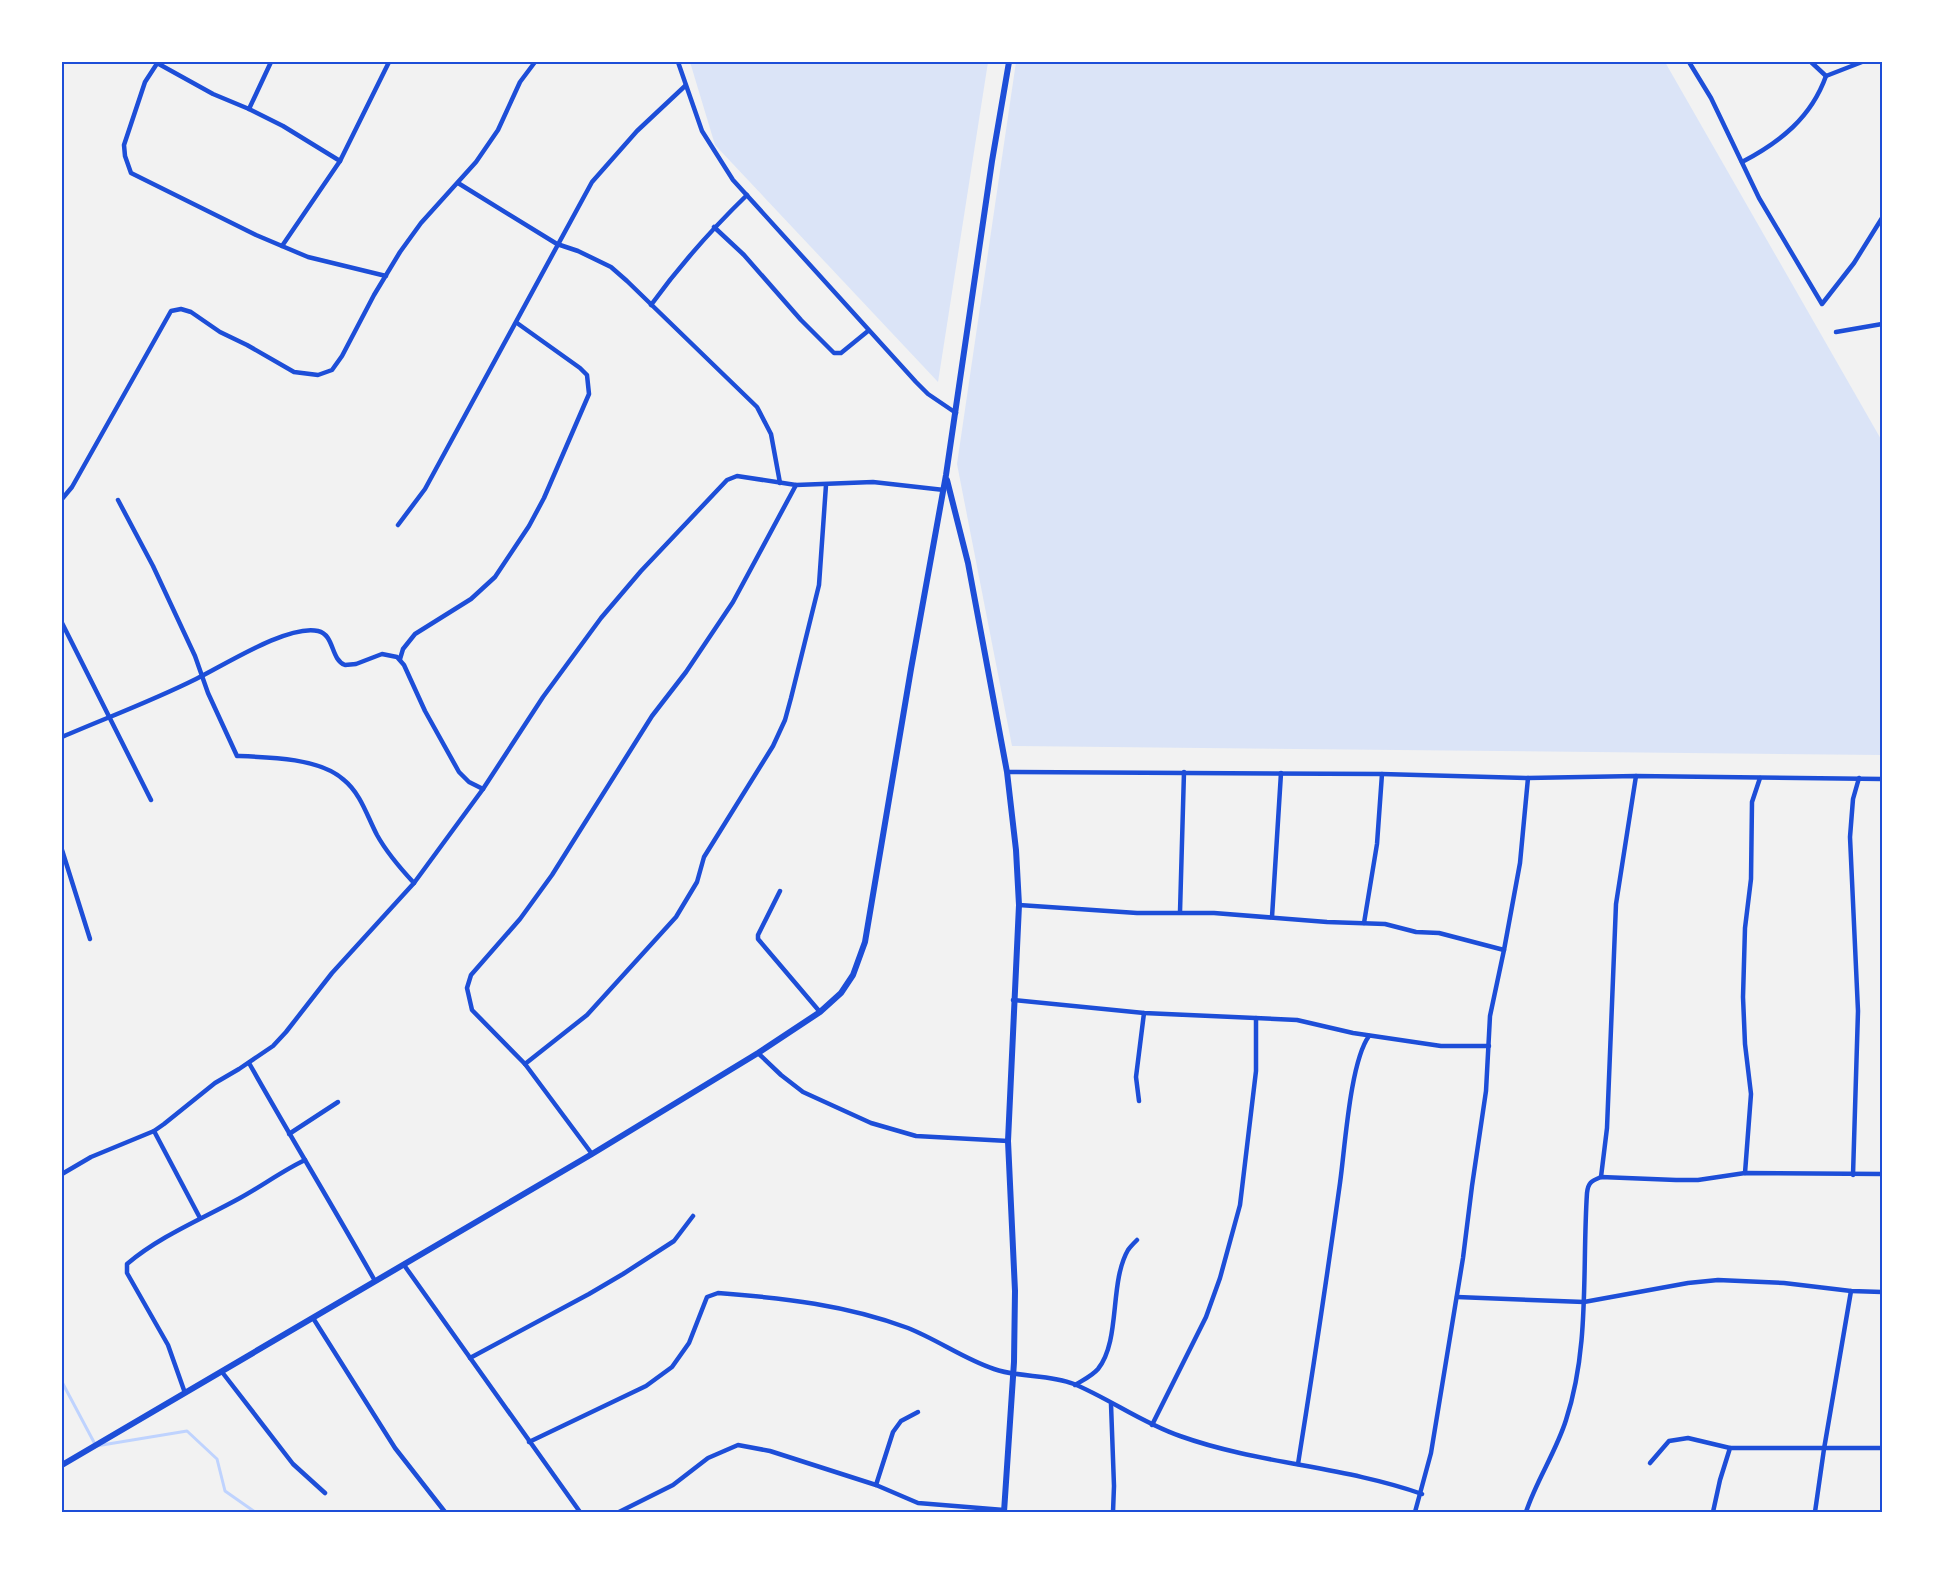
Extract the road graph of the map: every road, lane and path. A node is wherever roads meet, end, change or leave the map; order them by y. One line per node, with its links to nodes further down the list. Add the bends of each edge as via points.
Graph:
1 (157, 62): 12 (street, via 213,94); 20 (street, via 145,82 126,139 125,156 131,173)
2 (271, 62): 12 (street)
3 (389, 62): 13 (street)
4 (535, 62): 15 (street, via 520,81 498,130)
5 (678, 62): 11 (street)
6 (1009, 62): 27 (street)
7 (1689, 62): 14 (street)
8 (1810, 62): 10 (street)
9 (1862, 62): 10 (street)
10 (1826, 76): 14 (street, via 1805,116 1779,140)
11 (685, 86): 16 (street, via 711,148); 19 (street, via 591,182)
12 (249, 109): 13 (street)
13 (340, 161): 20 (street)
14 (1742, 162): 17 (street, via 1822,304)
15 (458, 183): 19 (street); 21 (street, via 421,224)
16 (747, 195): 18 (street); 25 (street)
17 (1882, 218)
18 (714, 228): 22 (street); 25 (street, via 834,353 841,353)
19 (557, 244): 22 (street, via 611,267); 23 (street)
20 (282, 246): 21 (street, via 308,257)
21 (386, 276): 33 (street, via 336,365 318,375 294,372 191,312 171,311)
22 (651, 304): 29 (street, via 757,407 771,434)
23 (517, 324): 35 (street, via 426,489); 37 (street, via 580,368 587,375 590,394 544,498 495,577 471,599 415,634)
24 (1882, 324): 26 (street)
25 (868, 331): 27 (street, via 928,394)
26 (1836, 332)
27 (956, 413): 28 (street)
28 (946, 475): 32 (street); 41 (street, via 968,563)
29 (780, 483): 30 (street); 50 (street, via 737,476 721,485 601,618)
30 (796, 485): 31 (street); 69 (street, via 733,602 652,716 552,875 471,975 467,988 472,1010)
31 (826, 485): 32 (street, via 899,483); 69 (street, via 819,585 785,720 773,746 713,841 697,882 676,917 587,1015)
32 (944, 490): 62 (street, via 865,942 848,984)
33 (62, 499)
34 (118, 500): 38 (street)
35 (398, 525)
36 (62, 623): 39 (street)
37 (400, 659): 38 (street, via 382,654 345,665 338,660 327,637 318,631 305,631 268,643); 50 (street, via 459,772)
38 (203, 675): 39 (street); 53 (street, via 237,756 305,762 344,779 392,858)
39 (109, 717): 40 (street); 51 (street)
40 (62, 737)
41 (1007, 771): 42 (street); 55 (street)
42 (1184, 772): 43 (street); 56 (street)
43 (1281, 773): 44 (street); 57 (street)
44 (1382, 774): 46 (street); 58 (street, via 1377,844)
45 (1636, 776): 46 (street); 47 (street); 81 (street, via 1616,904 1607,1128)
46 (1528, 778): 60 (street, via 1520,863)
47 (1760, 778): 48 (street); 77 (street, via 1752,802 1751,879 1745,928 1745,1044 1752,1094)
48 (1859, 778): 49 (street); 80 (street, via 1850,837 1858,1011)
49 (1882, 778)
50 (483, 789): 53 (street)
51 (152, 800)
52 (62, 850): 59 (street)
53 (414, 883): 68 (street, via 332,973 286,1032)
54 (780, 891): 62 (street, via 758,939)
55 (1019, 905): 56 (street); 61 (street)
56 (1180, 912): 57 (street)
57 (1272, 916): 58 (street)
58 (1364, 923): 60 (street, via 1439,933)
59 (90, 939)
60 (1504, 950): 66 (street, via 1490,1016)
61 (1013, 1000): 63 (street); 74 (street)
62 (820, 1012): 67 (street)
63 (1144, 1013): 64 (street); 70 (street, via 1136,1077)
64 (1256, 1018): 65 (street, via 1297,1020); 99 (street, via 1255,1089 1240,1205 1206,1317)
65 (1369, 1036): 66 (street, via 1441,1046); 105 (street, via 1360,1051 1349,1114)
66 (1489, 1046): 89 (street)
67 (758, 1053): 74 (street, via 803,1092 871,1123 916,1136); 75 (street)
68 (249, 1064): 72 (street, via 215,1083); 73 (street)
69 (525, 1064): 75 (street)
70 (1138, 1101)
71 (338, 1102): 73 (street)
72 (154, 1131): 78 (street); 83 (street)
73 (289, 1134): 76 (street)
74 (1008, 1141): 94 (street, via 1015,1291)
75 (592, 1154): 85 (street)
76 (305, 1160): 83 (street); 86 (street)
77 (1745, 1173): 80 (street); 81 (street, via 1698,1179)
78 (62, 1174)
79 (1882, 1174): 80 (street)
80 (1853, 1175)
81 (1601, 1178): 90 (street, via 1588,1185)
82 (693, 1216): 92 (street, via 674,1241 589,1294)
83 (200, 1218): 96 (street, via 127,1264 127,1273 168,1345)
84 (1137, 1240): 95 (street, via 1127,1250 1120,1275 1107,1351 1090,1377)
85 (404, 1265): 86 (street); 92 (street)
86 (375, 1281): 91 (street)
87 (1851, 1291): 88 (street); 90 (street, via 1718,1280); 103 (street)
88 (1882, 1292)
89 (1457, 1297): 90 (street); 109 (street)
90 (1584, 1302): 116 (street, via 1579,1360 1566,1421)
91 (313, 1318): 93 (street); 111 (street, via 395,1448)
92 (470, 1358): 100 (street)
93 (222, 1372): 96 (street); 108 (street, via 293,1464)
94 (1014, 1374): 95 (street); 100 (street, via 981,1364 912,1330 855,1311 718,1293 707,1297 689,1343 672,1368 646,1386); 110 (street)
95 (1075, 1385): 97 (street)
96 (185, 1393): 106 (street)
97 (1111, 1404): 99 (street); 114 (street)
98 (918, 1412): 107 (street, via 893,1432)
99 (1152, 1425): 105 (street, via 1242,1454)
100 (529, 1442): 112 (street)
101 (1730, 1448): 103 (street); 104 (street, via 1688,1438 1669,1441); 117 (street)
102 (1882, 1448): 103 (street)
103 (1824, 1449): 118 (street)
104 (1650, 1463)
105 (1298, 1464): 109 (street)
106 (62, 1465)
107 (876, 1485): 110 (street, via 918,1503); 113 (street, via 770,1451 738,1445 708,1458 673,1485)
108 (325, 1493)
109 (1422, 1494): 115 (street)
110 (1004, 1511)
111 (445, 1512)
112 (580, 1512)
113 (618, 1512)
114 (1113, 1512)
115 (1415, 1512)
116 (1526, 1512)
117 (1713, 1512)
118 (1815, 1512)

